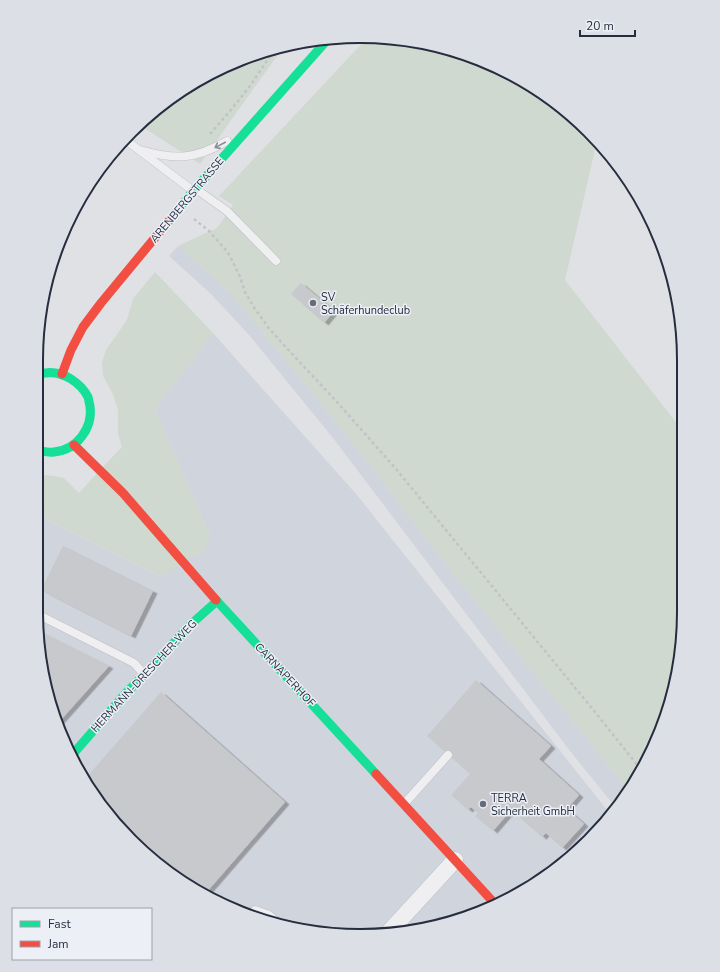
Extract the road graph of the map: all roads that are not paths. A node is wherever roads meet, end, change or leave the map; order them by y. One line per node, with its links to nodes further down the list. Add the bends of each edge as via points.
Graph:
1 (323, 46): 2 (street, ARENBERGSTRASSE)
2 (252, 124): 4 (lane, one-way to 4, via 227,142 202,153 180,157 156,155); 5 (street, ARENBERGSTRASSE)
3 (130, 143): 4 (lane)
4 (140, 150): 5 (lane)
5 (194, 190): 6 (lane, via 227,211); 8 (street, ARENBERGSTRASSE, via 91,316 77,337)
6 (276, 261)
7 (43, 374): 8 (street)
8 (62, 374): 9 (street, via 81,386 90,406 88,428)
9 (74, 445): 10 (street, via 62,451); 11 (street, CARNAPERHOF, via 123,493)
10 (43, 452)
11 (217, 602): 13 (street, HERMANN-DRESCHER-WEG, via 189,626); 16 (street, CARNAPERHOF)
12 (43, 617): 13 (lane, via 134,663)
13 (145, 674): 14 (street, HERMANN-DRESCHER-WEG)
14 (76, 751)
15 (448, 755): 16 (lane)
16 (404, 805): 17 (street, CARNAPERHOF)
17 (455, 860): 18 (street, CARNAPERHOF); 21 (street)
18 (491, 900)
19 (254, 911): 20 (lane)
20 (270, 915)
21 (394, 927)

